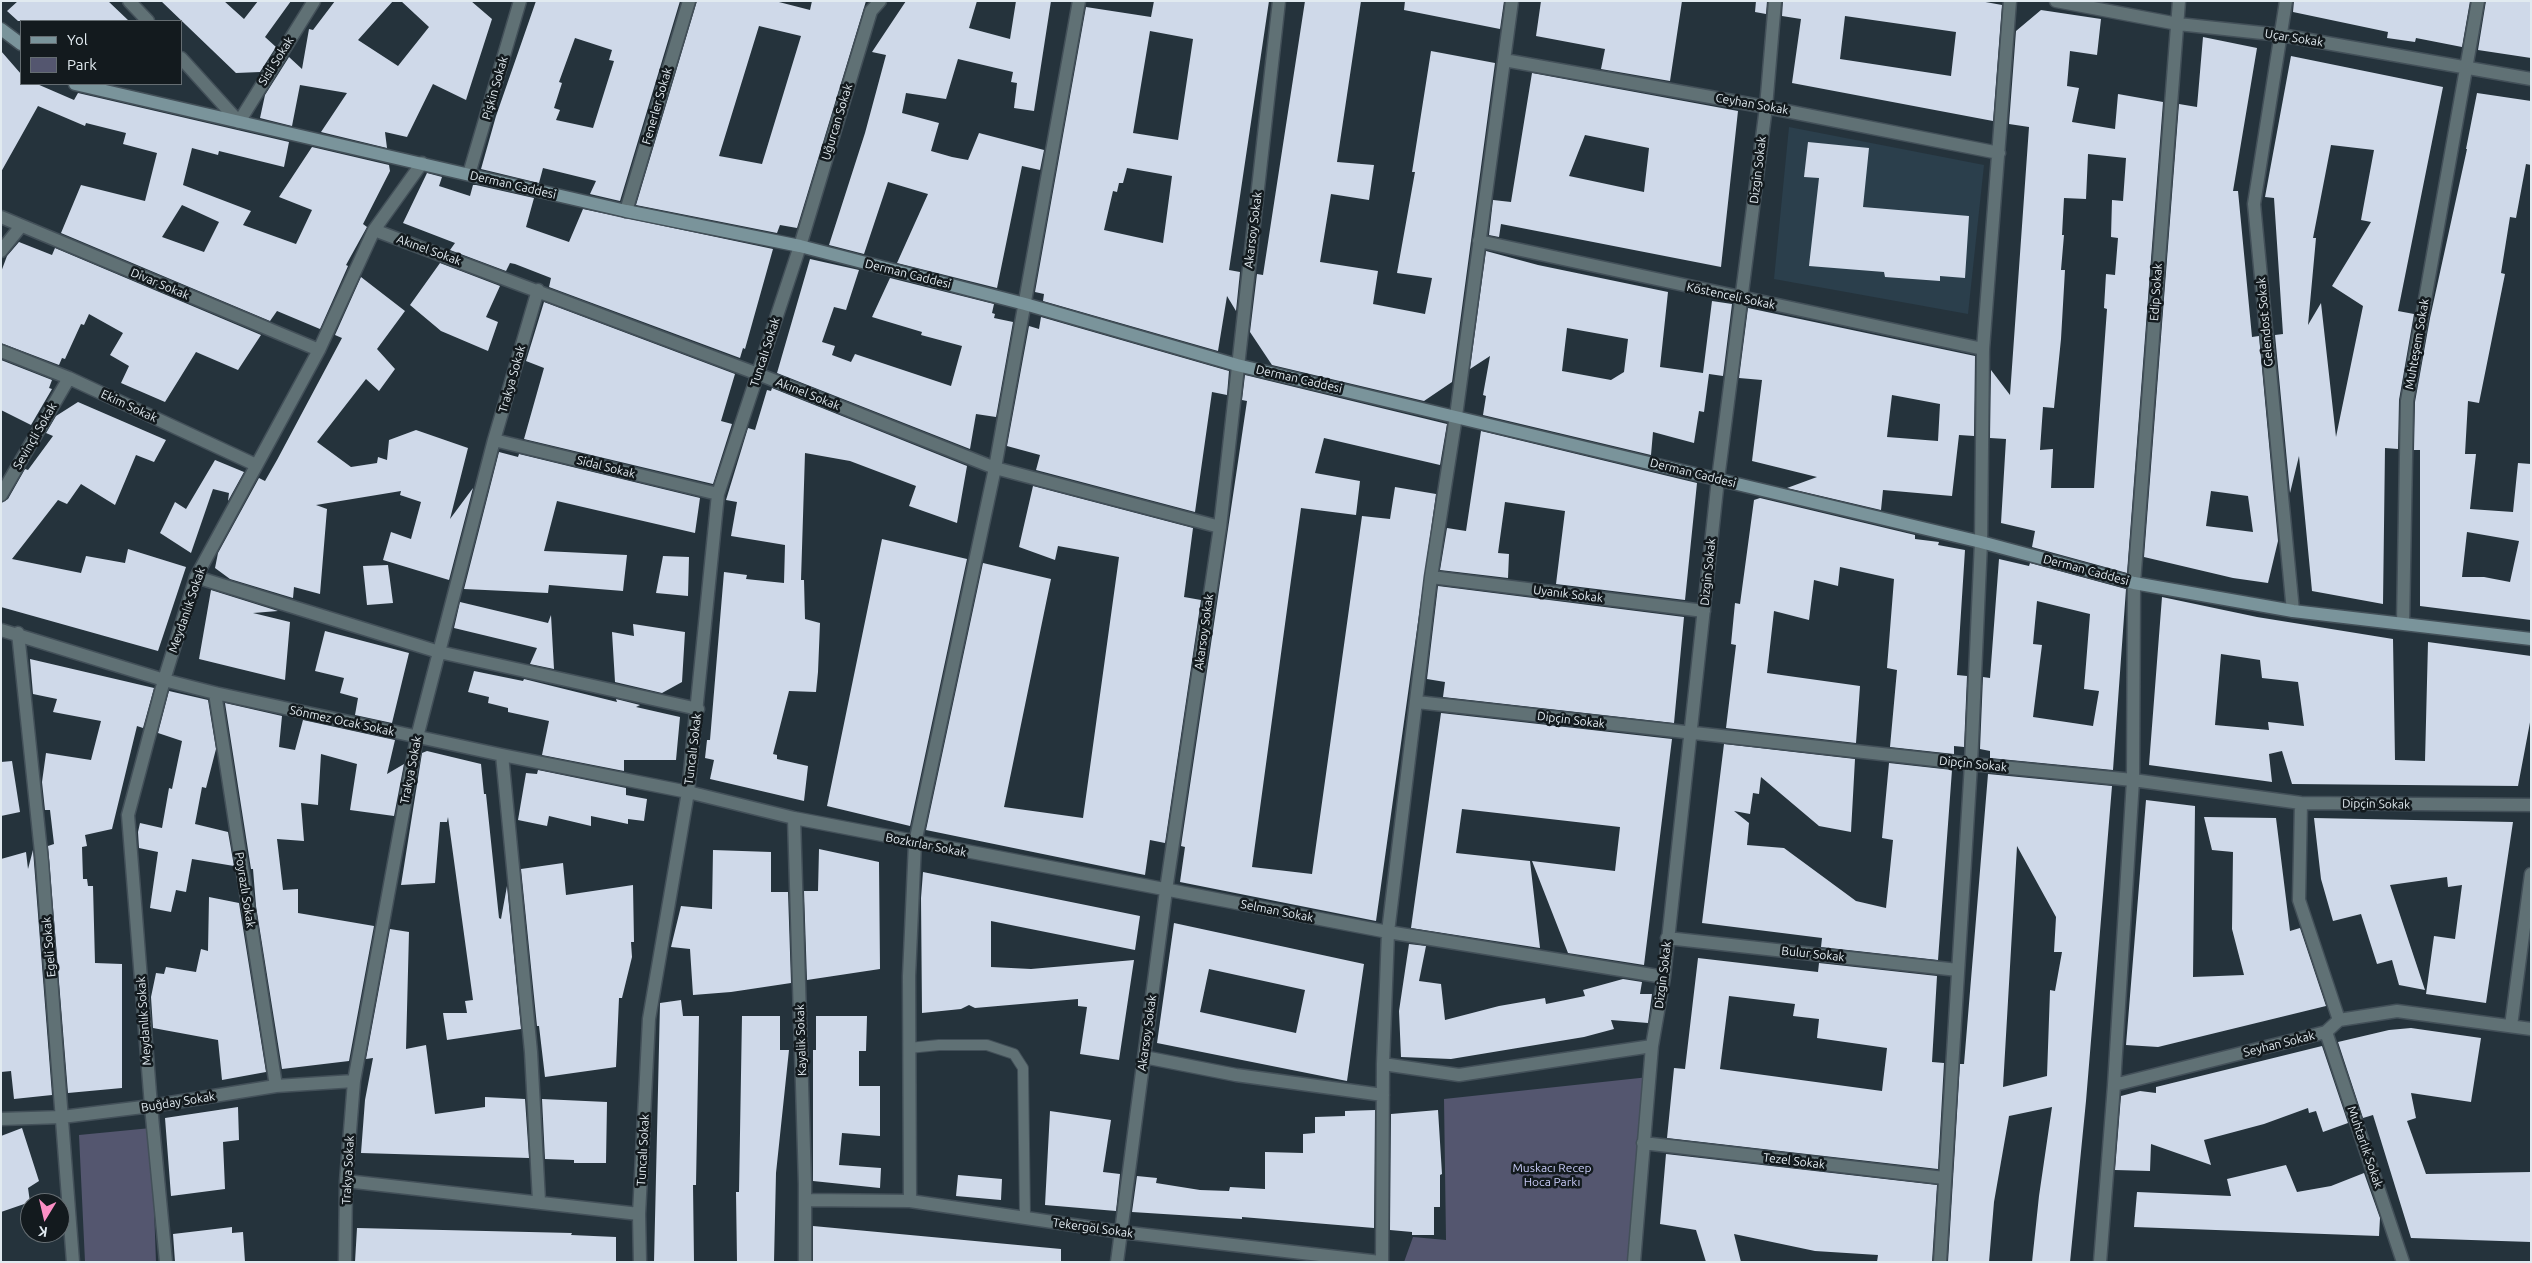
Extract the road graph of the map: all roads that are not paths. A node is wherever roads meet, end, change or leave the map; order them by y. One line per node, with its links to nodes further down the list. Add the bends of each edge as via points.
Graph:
1 (130, 1): 15 (street)
2 (314, 1): 26 (street, Sisli Sokak)
3 (520, 1): 29 (street, Pişkin Sokak)
4 (688, 1): 30 (street, Fenerler Sokak)
5 (880, 1): 35 (street, Uğurcan Sokak, via 871,11)
6 (1079, 1): 39 (street)
7 (1279, 1): 43 (street, Akarsoy Sokak)
8 (1512, 1): 21 (street)
9 (1775, 1): 25 (street, Dizgin Sokak)
10 (2010, 1): 27 (street)
11 (2056, 1): 16 (street, Uçar Sokak)
12 (2179, 1): 16 (street, Edip Sokak)
13 (2286, 1): 18 (street, Gelendost Sokak)
14 (2478, 1): 22 (street, Muhteşem Sokak)
15 (147, 20)
16 (2178, 24): 18 (street, Uçar Sokak); 57 (street, Edip Sokak)
17 (1, 29): 19 (main road)
18 (2280, 35): 22 (street, Uçar Sokak); 59 (street, Gelendost Sokak, via 2254,204)
19 (20, 43)
20 (182, 59): 26 (street)
21 (1504, 60): 25 (street, Ceyhan Sokak); 34 (street)
22 (2466, 69): 23 (street, Uçar Sokak); 60 (street, Muhteşem Sokak, via 2407,401)
23 (2531, 78)
24 (79, 85): 26 (main road, Derman Caddesi)
25 (1766, 107): 27 (street, Ceyhan Sokak); 38 (street, Dizgin Sokak)
26 (239, 122): 28 (main road, Derman Caddesi)
27 (1999, 153): 40 (street)
28 (422, 163): 29 (main road, Derman Caddesi); 33 (street, Meydanlık Sokak)
29 (469, 174): 30 (main road, Derman Caddesi)
30 (626, 211): 35 (main road, Derman Caddesi)
31 (1, 217): 32 (street, Divar Sokak)
32 (21, 226): 36 (street); 41 (street, Divar Sokak)
33 (374, 230): 37 (street, Akınel Sokak); 41 (street, Meydanlık Sokak)
34 (1479, 241): 38 (street, Köstenceli Sokak); 46 (street)
35 (800, 246): 39 (main road, Derman Caddesi); 44 (street, Tuncalı Sokak)
36 (1, 251)
37 (538, 290): 44 (street, Akınel Sokak); 47 (street, Trakya Sokak)
38 (1742, 298): 40 (street, Köstenceli Sokak); 50 (street, Dizgin Sokak)
39 (1025, 304): 43 (main road, Derman Caddesi); 49 (street)
40 (1983, 349): 54 (street)
41 (319, 350): 48 (street, Meydanlık Sokak)
42 (1, 351): 45 (street, Ekim Sokak)
43 (1237, 365): 46 (main road, Derman Caddesi); 53 (street, Akarsoy Sokak)
44 (758, 374): 49 (street, Akınel Sokak); 51 (street, Tuncalı Sokak)
45 (69, 378): 48 (street, Ekim Sokak); 52 (street, Sevinçli Sokak)
46 (1456, 416): 50 (main road, Derman Caddesi); 56 (street)
47 (494, 440): 51 (street, Sidal Sokak); 64 (street, Trakya Sokak)
48 (256, 465): 55 (street, Meydanlık Sokak)
49 (995, 468): 53 (street, Akınel Sokak); 78 (street)
50 (1718, 479): 54 (main road, Derman Caddesi); 58 (street, Dizgin Sokak)
51 (718, 494): 68 (street, Tuncalı Sokak)
52 (1, 495)
53 (1220, 527): 80 (street, Akarsoy Sokak)
54 (1981, 542): 57 (main road, Derman Caddesi); 72 (street)
55 (196, 577): 64 (street); 65 (street, Meydanlık Sokak)
56 (1431, 577): 58 (street, Uyanık Sokak); 67 (street)
57 (2134, 583): 59 (main road, Derman Caddesi); 73 (street, Edip Sokak)
58 (1704, 611): 69 (street, Dizgin Sokak)
59 (2293, 611): 60 (main road, Derman Caddesi)
60 (2403, 623): 63 (main road, Derman Caddesi)
61 (1, 630): 62 (street, Sönmez Ocak Sokak)
62 (18, 634): 65 (street, Sönmez Ocak Sokak); 98 (street, Egeli Sokak, via 42,862)
63 (2531, 639)
64 (439, 652): 68 (street); 70 (street, Trakya Sokak)
65 (164, 680): 66 (street, Sönmez Ocak Sokak); 97 (street, Meydanlık Sokak, via 128,815)
66 (215, 693): 70 (street, Sönmez Ocak Sokak); 95 (street, Poyrazlı Sokak)
67 (1417, 702): 69 (street, Dipçin Sokak); 81 (street)
68 (698, 709): 74 (street, Tuncalı Sokak)
69 (1690, 734): 72 (street, Dipçin Sokak); 82 (street, Dizgin Sokak)
70 (417, 737): 71 (street, Sönmez Ocak Sokak); 93 (street, Trakya Sokak)
71 (502, 756): 74 (street, Sönmez Ocak Sokak); 104 (street, via 531,1052)
72 (1972, 764): 73 (street, Dipçin Sokak); 83 (street)
73 (2133, 780): 75 (street, Dipçin Sokak); 94 (street, Edip Sokak)
74 (688, 792): 77 (street, Bozkırlar Sokak); 106 (street, Tuncalı Sokak, via 649,1019)
75 (2300, 803): 76 (street, Dipçin Sokak); 85 (street, via 2299,900)
76 (2531, 805)
77 (794, 818): 78 (street, Bozkırlar Sokak); 103 (street, Kayalik Sokak)
78 (915, 843): 80 (street, Bozkırlar Sokak); 90 (street)
79 (2531, 874): 86 (street)
80 (1166, 890): 81 (street, Selman Sokak); 91 (street, Akarsoy Sokak)
81 (1388, 932): 84 (street, Selman Sokak); 92 (street)
82 (1667, 938): 83 (street, Bulur Sokak); 84 (street, Dizgin Sokak)
83 (1958, 970): 101 (street)
84 (1664, 977): 89 (street, Dizgin Sokak)
85 (2339, 1020): 86 (street, via 2397,1011); 88 (street, Seyhan Sokak)
86 (2511, 1026): 87 (street)
87 (2531, 1029)
88 (2326, 1032): 94 (street, Seyhan Sokak); 119 (street, Muhtarlık Sokak)
89 (1652, 1046): 92 (street, via 1459,1074); 100 (street, Dizgin Sokak)
90 (909, 1048): 105 (street); 107 (lane, via 987,1045 1014,1054 1023,1068)
91 (1144, 1058): 96 (street, via 1236,1075); 108 (street, Akarsoy Sokak)
92 (1383, 1064): 96 (street)
93 (354, 1081): 95 (street, Buğday Sokak); 102 (street, Trakya Sokak)
94 (2114, 1085): 118 (street, Edip Sokak)
95 (276, 1086): 97 (street, Buğday Sokak)
96 (1382, 1095): 115 (street)
97 (151, 1106): 98 (street, Buğday Sokak); 110 (street, Meydanlık Sokak)
98 (62, 1117): 99 (street, Buğday Sokak); 109 (street, Egeli Sokak)
99 (1, 1119)
100 (1643, 1143): 101 (street, Tezel Sokak); 116 (street, Dizgin Sokak)
101 (1944, 1178): 117 (street)
102 (346, 1181): 104 (street); 111 (street, Trakya Sokak)
103 (805, 1200): 105 (street, Tekergöl Sokak); 113 (street, Kayalik Sokak)
104 (539, 1201): 106 (street)
105 (910, 1201): 107 (street, Tekergöl Sokak)
106 (640, 1214): 112 (street, Tuncalı Sokak)
107 (1025, 1218): 108 (street, Tekergöl Sokak)
108 (1120, 1232): 114 (street, Akarsoy Sokak); 115 (street, Tekergöl Sokak)
109 (73, 1262)
110 (166, 1262)
111 (344, 1262)
112 (640, 1262)
113 (805, 1262)
114 (1117, 1262)
115 (1381, 1262)
116 (1634, 1262)
117 (1940, 1262)
118 (2100, 1262)
119 (2403, 1262)

